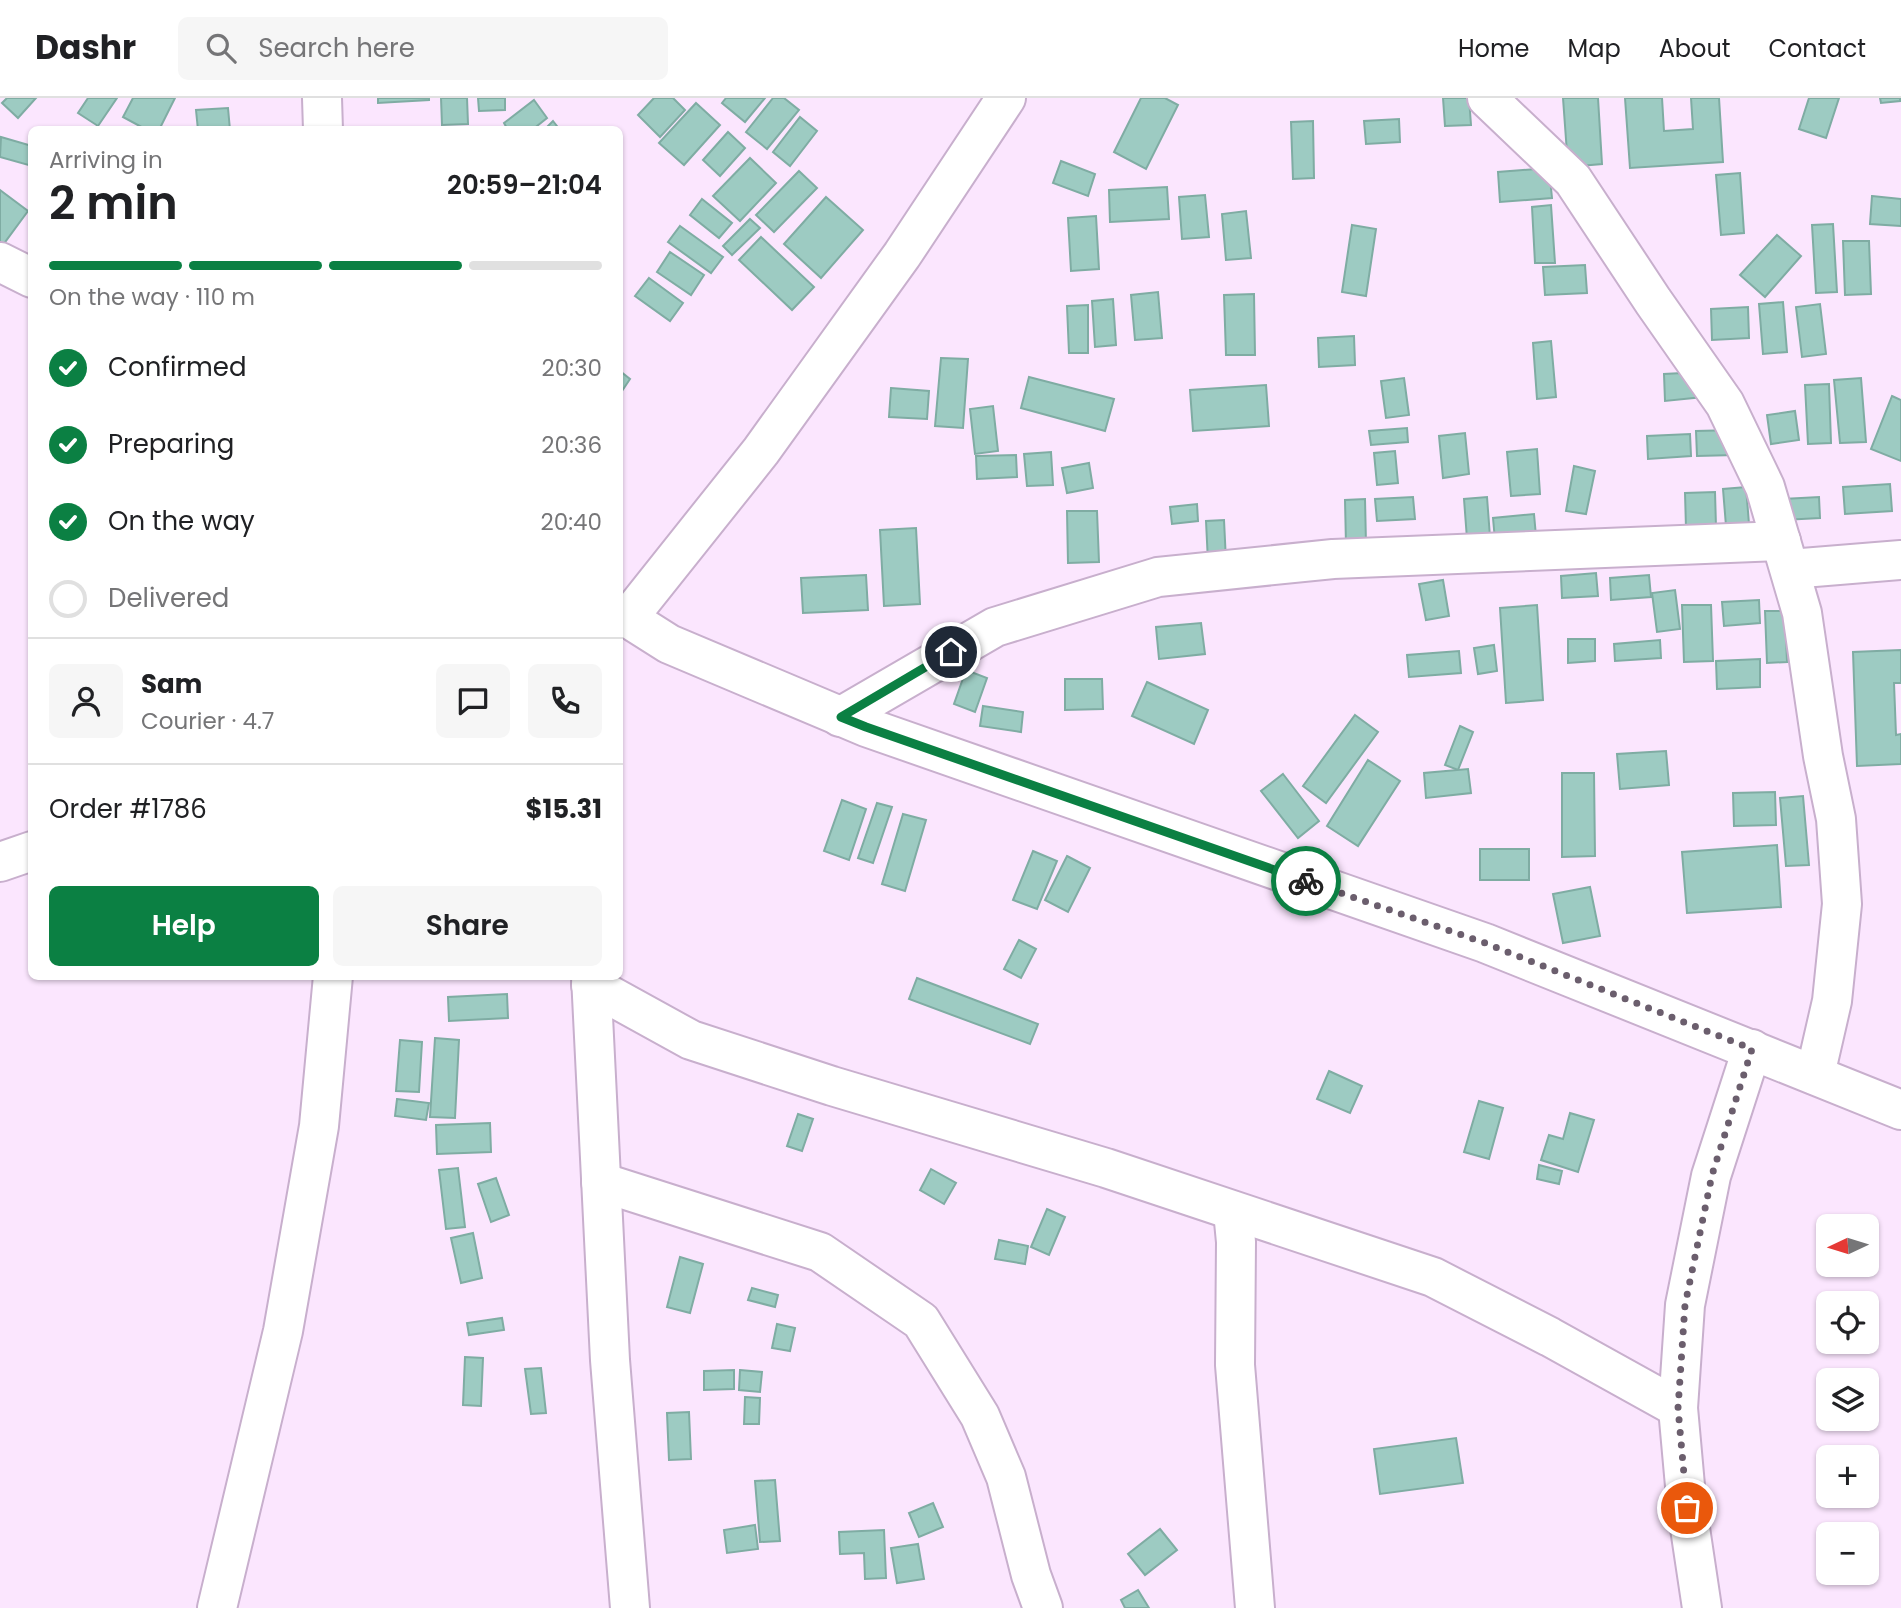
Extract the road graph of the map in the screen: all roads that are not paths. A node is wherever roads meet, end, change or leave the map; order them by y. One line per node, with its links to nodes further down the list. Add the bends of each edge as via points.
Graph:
1 (322, 98): 4 (street)
2 (1006, 98): 9 (street, via 902,255 761,451)
3 (1487, 98): 7 (street, via 1573,180 1726,404 1765,487)
4 (323, 126)
5 (0, 262): 6 (street)
6 (28, 276)
7 (1785, 555): 8 (street); 10 (street, via 1333,559 1158,577 995,627); 16 (street, via 1802,613 1822,756 1836,819 1842,904 1832,1001)
8 (1901, 560)
9 (624, 615): 10 (street, via 669,644)
10 (841, 717): 15 (street, via 1485,943)
11 (28, 852): 12 (street)
12 (0, 862)
13 (333, 980): 21 (street, via 319,1126 283,1331)
14 (591, 981): 18 (street); 19 (street, via 691,1041)
15 (1752, 1049): 16 (street); 20 (street, via 1712,1175 1685,1305)
16 (1815, 1074): 17 (street)
17 (1901, 1110)
18 (601, 1182): 22 (street); 23 (street, via 820,1252 921,1321 980,1416 1006,1477)
19 (1233, 1211): 20 (street, via 1433,1277); 24 (street, via 1235,1365)
20 (1678, 1408): 25 (street)
21 (217, 1608)
22 (630, 1608)
23 (1043, 1608)
24 (1255, 1608)
25 (1702, 1608)

